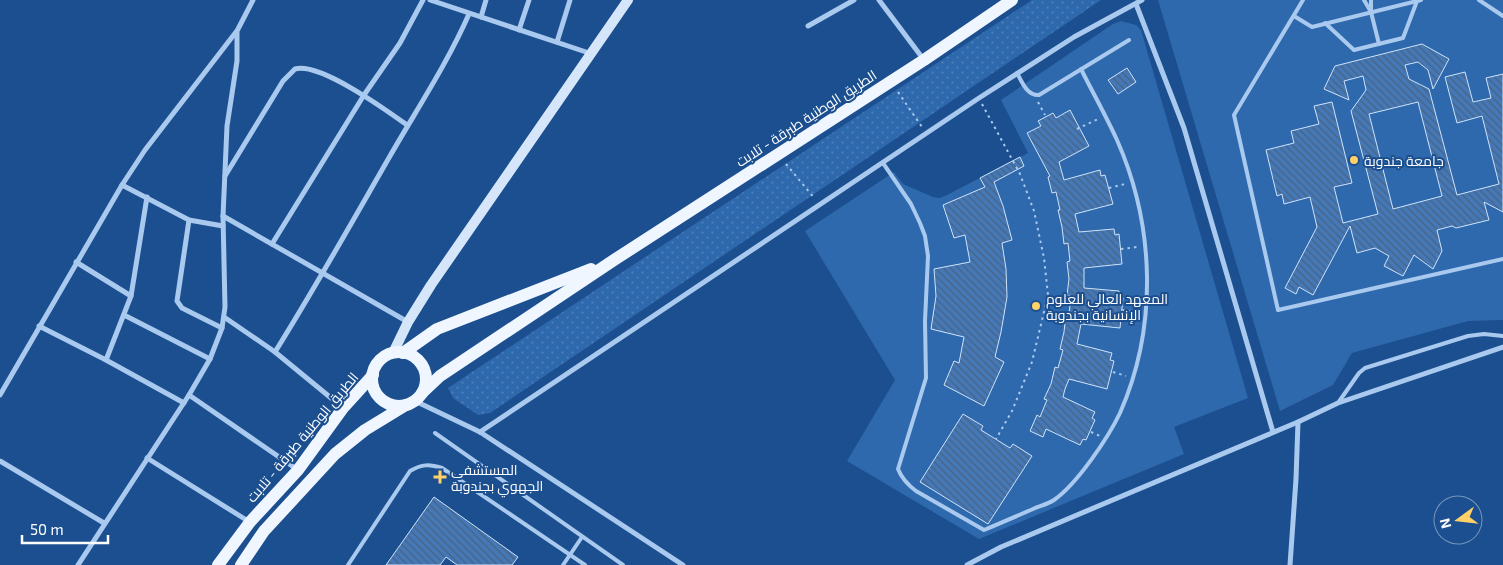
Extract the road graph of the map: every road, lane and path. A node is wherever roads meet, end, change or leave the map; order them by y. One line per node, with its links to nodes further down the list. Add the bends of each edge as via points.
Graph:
1 (253, 0): 27 (street)
2 (423, 0): 36 (street, via 400,43)
3 (430, 0): 17 (street)
4 (486, 0): 23 (street)
5 (529, 0): 26 (street)
6 (570, 0): 29 (street)
7 (628, 0): 31 (street)
8 (854, 0): 25 (street)
9 (879, 0): 32 (street)
10 (1012, 0): 32 (main road, الطريق الوطنية طبرقة - تلابت)
11 (1142, 0): 18 (street)
12 (1303, 0): 21 (lane)
13 (1364, 0): 19 (lane)
14 (1371, 0): 19 (lane)
15 (1419, 0): 19 (lane); 30 (lane, via 1403,38)
16 (1478, 0): 22 (lane)
17 (443, 2): 20 (street)
18 (1136, 4): 34 (street, via 1074,37); 87 (street, via 1184,128)
19 (1371, 12): 24 (lane); 30 (lane)
20 (469, 14): 23 (street); 41 (street, via 447,60)
21 (1294, 16): 24 (lane, via 1312,27); 58 (lane, via 1234,115 1278,310)
22 (1503, 16)
23 (481, 17): 26 (street)
24 (1325, 23): 30 (lane, via 1354,50)
25 (808, 26)
26 (519, 30): 29 (street)
27 (237, 31): 46 (street); 48 (street, via 145,150)
28 (1129, 40): 33 (lane)
29 (557, 42): 31 (street)
30 (1379, 44)
31 (590, 54): 67 (street)
32 (924, 60): 35 (main road, الطريق الوطنية طبرقة - تلابت)
33 (1081, 69): 37 (lane); 40 (lane)
34 (1017, 73): 37 (lane); 38 (street)
35 (892, 81): 43 (path); 44 (main road, الطريق الوطنية طبرقة - تلابت)
36 (364, 95): 41 (street); 46 (street, via 318,72 292,70); 55 (street)
37 (1034, 95): 39 (path)
38 (979, 98): 43 (street); 89 (path, via 1020,174 1034,211 1048,295 1032,362 1012,411)
39 (1045, 115)
40 (1104, 115): 42 (path); 47 (lane)
41 (408, 126): 61 (street)
42 (1077, 129)
43 (926, 133): 45 (street)
44 (778, 154): 51 (path); 59 (main road, الطريق الوطنية طبرقة - تلابت)
45 (883, 162): 51 (street); 78 (lane, via 911,204 925,236 928,256 926,378 898,469 916,492 984,530 1054,500 1106,439)
46 (225, 177): 52 (street)
47 (1132, 182): 49 (path); 56 (lane)
48 (122, 185): 50 (street); 60 (street)
49 (1109, 188)
50 (147, 197): 53 (street); 62 (street)
51 (820, 204): 86 (street)
52 (223, 216): 54 (street); 55 (street)
53 (189, 220): 54 (street); 69 (street, via 177,301 182,308)
54 (223, 226): 66 (street)
55 (272, 244): 61 (street)
56 (1144, 246): 57 (path); 64 (lane, via 1148,291)
57 (1121, 249)
58 (1503, 259)
59 (614, 260): 73 (main road, الطريق الوطنية طبرقة - تلابت, via 438,329); 81 (main road, الطريق الوطنية طبرقة - تلابت, via 440,376)
60 (76, 262): 62 (street); 68 (street)
61 (322, 272): 67 (street); 72 (street)
62 (131, 296): 65 (street)
63 (1122, 310): 64 (path)
64 (1146, 312): 78 (lane)
65 (124, 315): 74 (street); 75 (street)
66 (224, 317): 69 (street); 72 (street)
67 (408, 322): 73 (street)
68 (39, 326): 75 (street); 80 (street)
69 (222, 328): 74 (street)
70 (1503, 336): 83 (lane, via 1468,336 1366,368 1358,373)
71 (1503, 347): 83 (street)
72 (275, 352): 84 (street)
73 (398, 353): 77 (main road, via 380,361); 81 (main road, via 412,355 424,368 426,385)
74 (210, 359): 79 (street)
75 (106, 360): 82 (street)
76 (1113, 372): 78 (path)
77 (373, 375): 81 (main road, via 376,392 389,404 397,406); 84 (main road, الطريق الوطنية طبرقة - تلابت)
78 (1133, 378)
79 (189, 395): 82 (street); 92 (street)
80 (0, 396)
81 (414, 400): 86 (street); 99 (main road, الطريق الوطنية طبرقة - تلابت, via 365,430 335,454 264,531)
82 (184, 402): 90 (street)
83 (1338, 403): 85 (street)
84 (343, 408): 92 (main road, الطريق الوطنية طبرقة - تلابت)
85 (1298, 422): 87 (street); 106 (street)
86 (480, 432): 104 (street)
87 (1272, 432): 105 (street, via 1001,546)
88 (435, 433): 95 (lane)
89 (996, 439)
90 (147, 458): 93 (street); 94 (street)
91 (0, 461): 94 (street)
92 (298, 470): 93 (main road, الطريق الوطنية طبرقة - تلابت)
93 (250, 522): 98 (main road, الطريق الوطنية طبرقة - تلابت)
94 (104, 523): 97 (street)
95 (582, 537): 96 (lane); 103 (lane)
96 (570, 555): 100 (lane, via 442,468 430,464 419,465 410,471); 101 (lane); 102 (lane)
97 (78, 565)
98 (218, 565)
99 (241, 565)
100 (348, 565)
101 (562, 565)
102 (584, 565)
103 (623, 565)
104 (683, 565)
105 (966, 565)
106 (1290, 565)

